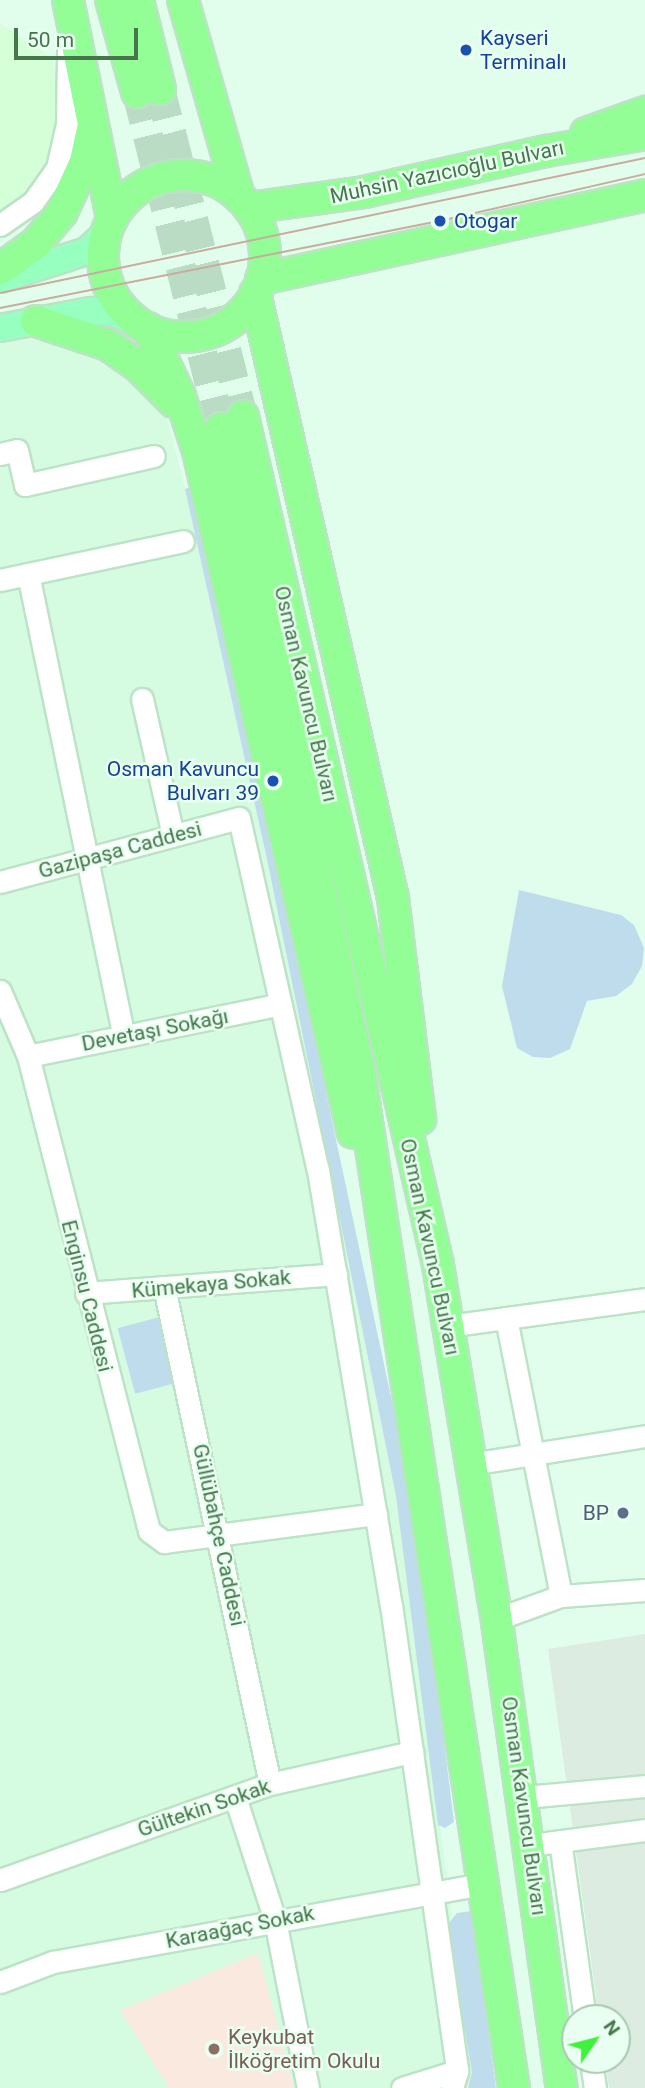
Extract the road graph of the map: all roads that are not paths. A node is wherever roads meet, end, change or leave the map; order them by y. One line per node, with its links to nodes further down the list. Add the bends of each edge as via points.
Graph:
1 (68, 0): 6 (highway); 13 (street, via 68,124 62,153 39,196)
2 (111, 0): 3 (highway, via 149,90)
3 (138, 0)
4 (183, 0): 10 (highway)
5 (645, 112): 8 (highway)
6 (94, 119): 14 (highway); 15 (highway, via 85,162 62,212 36,243)
7 (645, 134): 8 (highway, Muhsin Yazıcıoğlu Bulvarı)
8 (546, 150): 10 (highway, Muhsin Yazıcıoğlu Bulvarı, via 364,192)
9 (645, 195): 12 (highway)
10 (244, 202): 14 (highway, via 199,177 169,176 136,191); 17 (highway, via 265,252)
11 (645, 211): 12 (highway)
12 (543, 217): 17 (highway)
13 (0, 225)
14 (109, 226): 16 (main road, via 87,251); 19 (highway, via 103,248 108,285)
15 (0, 269)
16 (0, 279)
17 (258, 286): 19 (highway, via 237,317 212,332 183,337); 35 (highway, via 393,898)
18 (36, 321): 19 (main road, via 91,311 113,312); 20 (main road); 21 (highway, via 83,333 123,354 153,379)
19 (144, 326): 21 (highway)
20 (0, 328)
21 (190, 423): 36 (highway, via 341,1092)
22 (0, 454): 23 (street, via 17,450 25,485)
23 (154, 456)
24 (183, 541): 25 (street)
25 (28, 574): 26 (street); 29 (street)
26 (0, 580)
27 (142, 699): 28 (street)
28 (173, 836): 29 (street, Gazipaşa Caddesi); 32 (street, Gazipaşa Caddesi, via 239,818)
29 (89, 858): 30 (street, Gazipaşa Caddesi); 33 (street)
30 (0, 882)
31 (0, 991): 34 (street, Enginsu Caddesi)
32 (281, 1004): 33 (street, Devetaşı Sokağı); 37 (street)
33 (124, 1036): 34 (street, Devetaşı Sokağı)
34 (29, 1055): 39 (street, Enginsu Caddesi)
35 (438, 1265): 36 (highway, Osman Kavuncu Bulvarı, via 232,422 359,1069); 42 (highway, Osman Kavuncu Bulvarı)
36 (392, 1271): 60 (highway, Osman Kavuncu Bulvarı)
37 (336, 1274): 38 (street, Kümekaya Sokak); 46 (street)
38 (164, 1287): 39 (street, Kümekaya Sokak); 47 (street, Güllübahçe Caddesi)
39 (86, 1293): 47 (street, Enginsu Caddesi, via 144,1523 164,1542)
40 (645, 1299): 41 (street)
41 (506, 1318): 42 (street); 44 (street)
42 (448, 1326): 45 (highway, Osman Kavuncu Bulvarı)
43 (645, 1436): 44 (street)
44 (533, 1454): 45 (street); 49 (street)
45 (471, 1464): 50 (highway, Osman Kavuncu Bulvarı)
46 (376, 1514): 47 (street, Enginsu Caddesi); 51 (street)
47 (220, 1538): 52 (street, Güllübahçe Caddesi)
48 (645, 1590): 49 (street)
49 (561, 1596): 50 (street)
50 (497, 1619): 55 (highway, Osman Kavuncu Bulvarı)
51 (412, 1752): 52 (street, Gültekin Sokak); 61 (street)
52 (270, 1784): 54 (street, Gültekin Sokak)
53 (645, 1786): 55 (street)
54 (235, 1797): 59 (street, Gültekin Sokak); 62 (street)
55 (524, 1797): 58 (highway, Osman Kavuncu Bulvarı)
56 (645, 1830): 57 (street)
57 (560, 1842): 58 (street); 64 (street)
58 (530, 1845): 69 (highway, Osman Kavuncu Bulvarı)
59 (0, 1880)
60 (482, 1884): 61 (street, Karaağaç Sokak); 68 (highway, Osman Kavuncu Bulvarı)
61 (432, 1893): 62 (street, Karaağaç Sokak); 65 (street)
62 (275, 1920): 63 (street, Karaağaç Sokak, via 53,1962); 66 (street)
63 (0, 1982)
64 (583, 2004)
65 (454, 2079): 67 (street)
66 (308, 2088)
67 (402, 2088)
68 (514, 2088)
69 (562, 2088)

